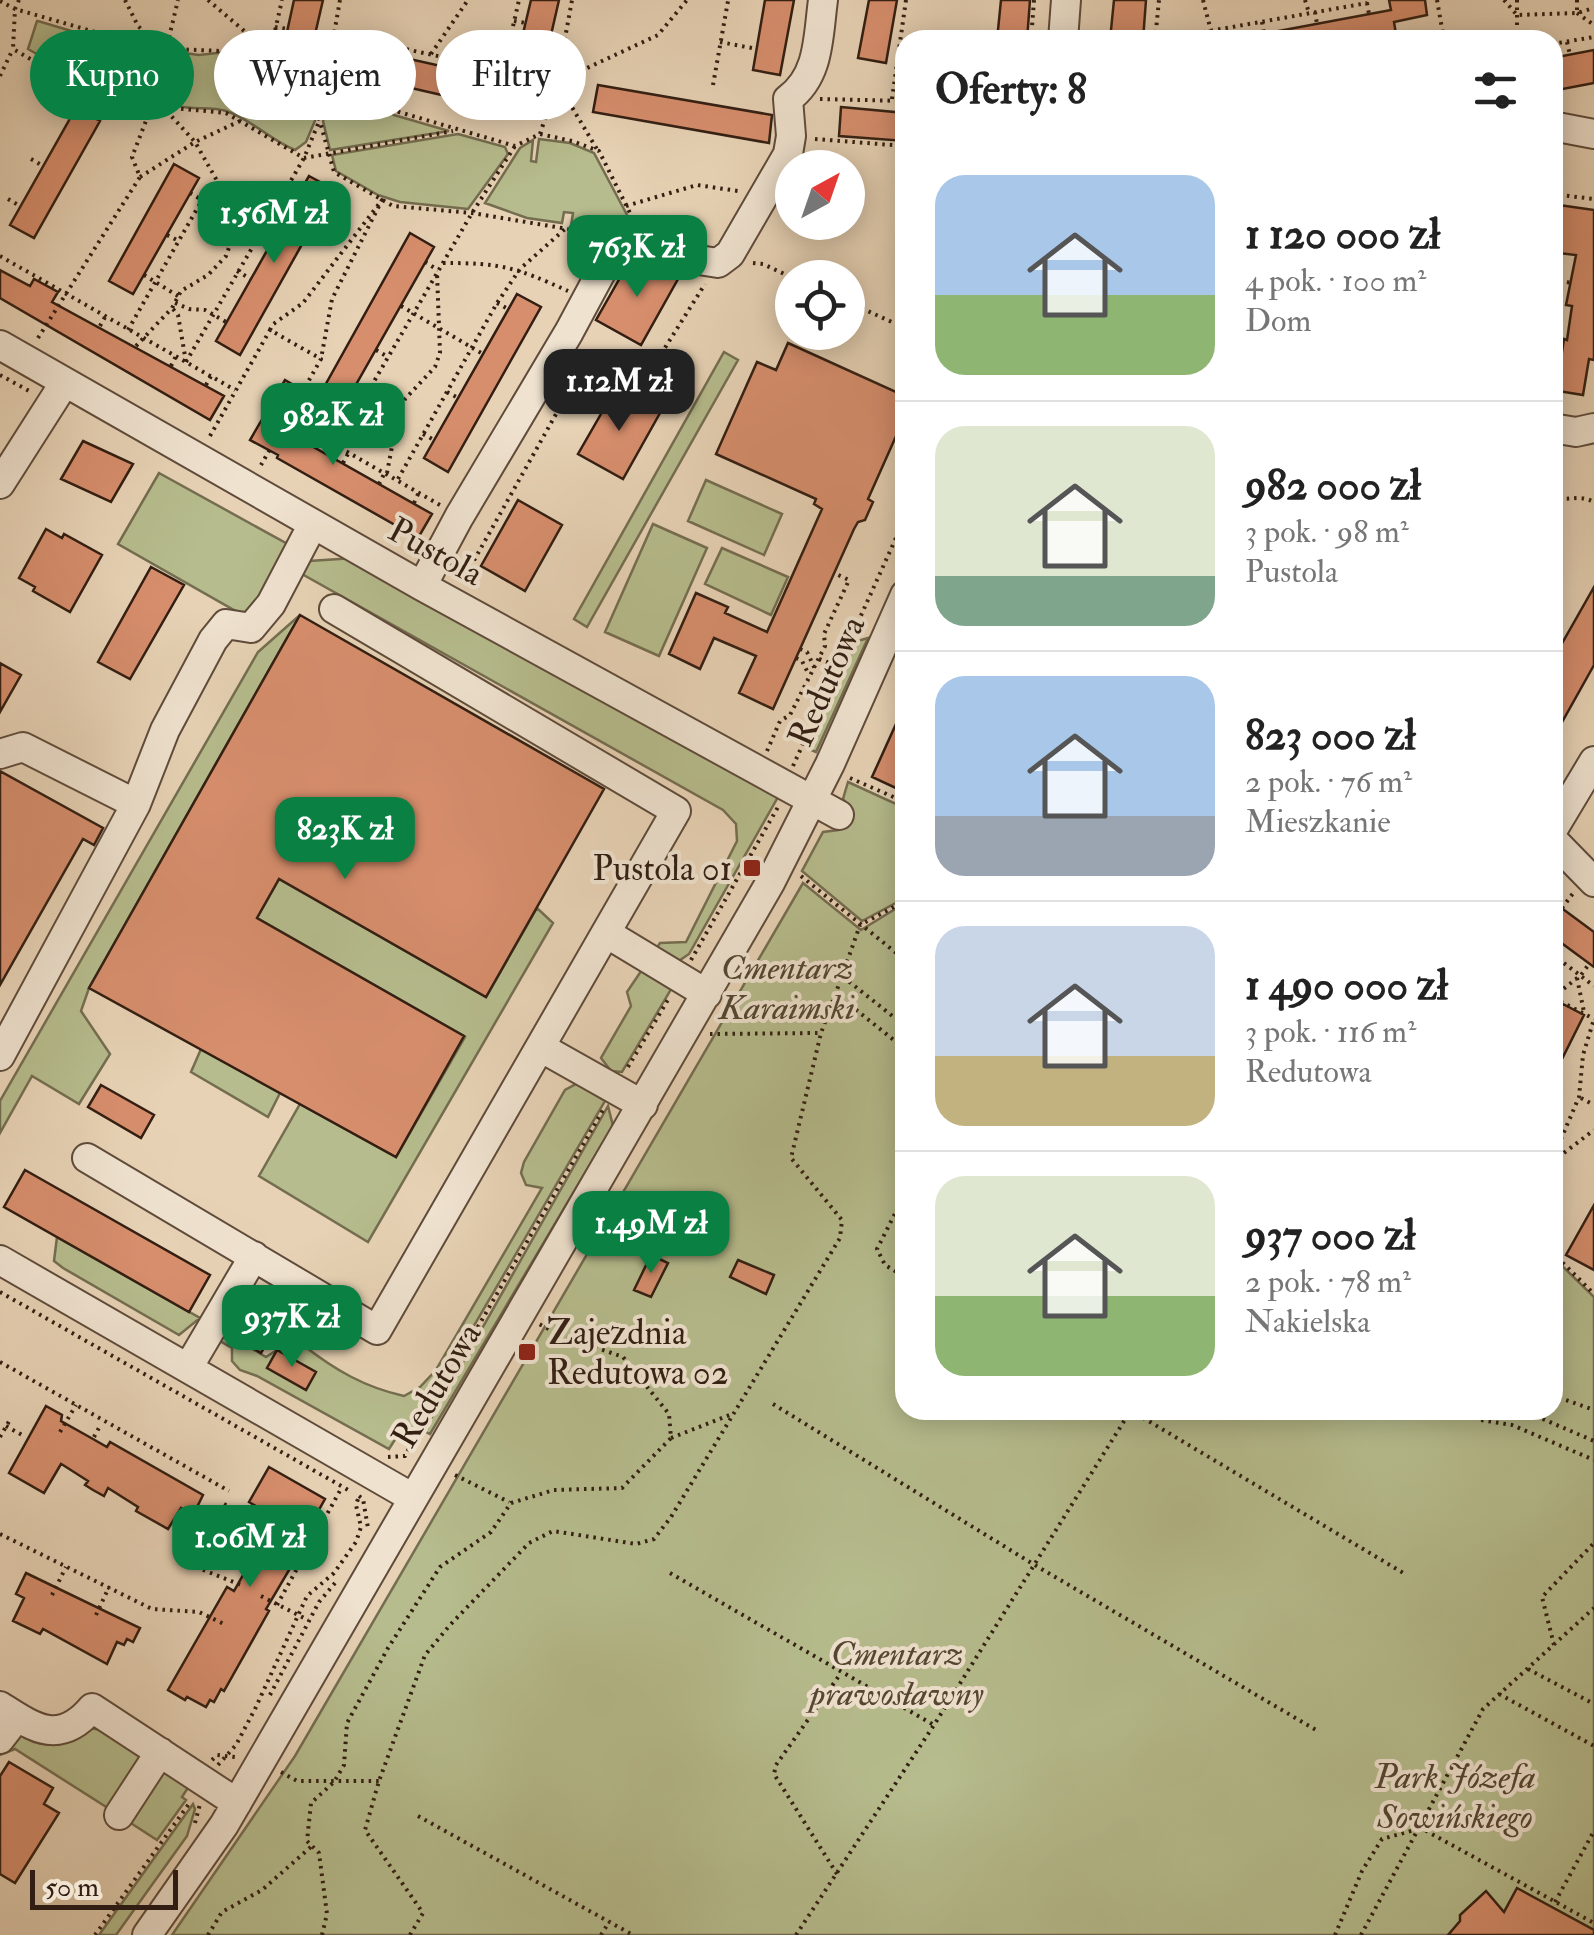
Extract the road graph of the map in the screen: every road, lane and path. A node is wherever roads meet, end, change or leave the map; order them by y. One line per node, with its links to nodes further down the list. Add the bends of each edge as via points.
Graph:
1 (18, 0): 26 (path)
2 (126, 0): 40 (path)
3 (178, 0): 41 (path)
4 (208, 0): 42 (path)
5 (282, 0): 38 (path)
6 (340, 0): 45 (path)
7 (468, 0): 64 (path)
8 (519, 0): 31 (path)
9 (572, 0): 47 (path)
10 (686, 0): 69 (path, via 658,35)
11 (823, 0): 73 (street, via 812,74)
12 (906, 0): 48 (path)
13 (1034, 0): 49 (path)
14 (1066, 0): 50 (street)
15 (1159, 0): 35 (path)
16 (1203, 0): 52 (path)
17 (1305, 0): 27 (path)
18 (1437, 0): 55 (path)
19 (1504, 0): 30 (path)
20 (1516, 0): 30 (path)
21 (1577, 0): 28 (path)
22 (0, 1): 26 (path)
23 (728, 1): 58 (path)
24 (1368, 2): 27 (path); 29 (path)
25 (1594, 8): 28 (path)
26 (15, 9): 39 (path); 61 (path)
27 (1312, 13): 33 (path); 36 (path)
28 (1577, 13): 30 (path); 37 (path)
29 (1369, 14)
30 (1517, 15): 56 (path)
31 (514, 20): 34 (path); 46 (path)
32 (1144, 22): 35 (path)
33 (1262, 22): 53 (path); 54 (path)
34 (526, 23)
35 (1157, 23): 51 (path)
36 (1317, 24)
37 (1594, 25)
38 (276, 27): 43 (path); 44 (path)
39 (88, 30)
40 (143, 30)
41 (170, 30)
42 (242, 30)
43 (275, 30)
44 (288, 30)
45 (335, 30)
46 (512, 30)
47 (567, 30)
48 (902, 30)
49 (1031, 30)
50 (1064, 30)
51 (1157, 30)
52 (1210, 30)
53 (1216, 30)
54 (1263, 30)
55 (1442, 30)
56 (1517, 30)
57 (1594, 37): 59 (path)
58 (720, 42): 62 (path); 72 (path)
59 (1568, 42): 60 (path); 65 (path)
60 (1563, 43)
61 (13, 49): 67 (path); 70 (path)
62 (757, 49)
63 (416, 51): 64 (path)
64 (432, 55): 66 (path); 68 (path)
65 (1570, 55)
66 (436, 56)
67 (30, 59)
68 (430, 64)
69 (586, 69)
70 (0, 76)
71 (895, 79): 74 (path)
72 (713, 86)
73 (788, 99): 74 (path); 89 (street)
74 (892, 100): 75 (path)
75 (895, 100)
76 (194, 110): 84 (path)
77 (416, 117): 86 (path)
78 (146, 120): 98 (path, via 132,157)
79 (175, 120): 90 (path)
80 (318, 120): 95 (path)
81 (320, 120): 93 (path)
82 (545, 120): 87 (path)
83 (579, 120): 94 (path)
84 (240, 121): 90 (path); 95 (path)
85 (1563, 128): 88 (street)
86 (457, 130): 92 (path); 93 (path)
87 (540, 134): 92 (path); 94 (path)
88 (1594, 134)
89 (791, 136): 91 (path); 103 (street)
90 (194, 142): 98 (path); 100 (path)
91 (895, 145)
92 (515, 146): 112 (path)
93 (328, 152): 95 (path); 108 (path, via 334,172)
94 (598, 152): 111 (path)
95 (304, 158): 99 (path)
96 (31, 159): 97 (path)
97 (43, 166)
98 (140, 177): 133 (path)
99 (287, 183): 101 (path); 109 (path); 113 (path)
100 (220, 186): 107 (path); 109 (path)
101 (300, 191)
102 (190, 194): 107 (path)
103 (765, 194): 111 (path, via 697,186); 122 (street)
104 (1563, 195): 106 (path)
105 (8, 199): 110 (path)
106 (1594, 199)
107 (202, 200): 118 (path)
108 (382, 200): 112 (path); 149 (path, via 303,303); 159 (path, via 332,299)
109 (244, 202): 134 (path, via 226,256)
110 (20, 206)
111 (626, 206): 117 (path)
112 (472, 213): 114 (path); 121 (path)
113 (262, 228): 116 (path); 126 (path)
114 (566, 228): 117 (path); 124 (path)
115 (167, 235): 118 (path)
116 (275, 235)
117 (631, 237): 122 (street, via 673,256); 135 (street)
118 (179, 240): 130 (path)
119 (2, 257): 123 (path); 133 (path)
120 (426, 262): 127 (path)
121 (443, 263): 124 (path); 127 (path)
122 (718, 263): 125 (path); 197 (path, via 636,394 583,366)
123 (0, 265)
124 (520, 269): 135 (path); 136 (path)
125 (775, 269)
126 (238, 271): 129 (path); 142 (path)
127 (438, 272): 141 (path); 147 (path)
128 (144, 275): 130 (path)
129 (251, 279)
130 (155, 282): 134 (path); 148 (path)
131 (1563, 282): 132 (path)
132 (1572, 283)
133 (64, 294): 143 (path); 158 (path)
134 (178, 296): 137 (path)
135 (585, 299): 193 (street)
136 (496, 303): 139 (path); 153 (path)
137 (173, 305): 142 (path); 150 (path); 160 (path)
138 (401, 306): 141 (path)
139 (508, 310)
140 (865, 310): 145 (path)
141 (413, 314): 147 (path); 157 (path)
142 (213, 315): 144 (path); 160 (path)
143 (105, 317): 146 (path); 148 (path)
144 (226, 322)
145 (895, 323)
146 (100, 326)
147 (440, 329): 153 (path); 171 (path, via 436,368 410,390)
148 (128, 330): 150 (path)
149 (270, 330): 159 (path); 165 (path)
150 (141, 337): 152 (path); 156 (path)
151 (0, 345): 158 (street, Pustola)
152 (136, 346)
153 (472, 347): 155 (path); 166 (path)
154 (376, 350): 157 (path)
155 (483, 354)
156 (176, 356): 160 (path); 161 (path)
157 (388, 357): 169 (path)
158 (26, 359): 163 (street, Pustola)
159 (321, 359): 170 (path)
160 (186, 362): 162 (path)
161 (171, 366)
162 (210, 376): 164 (path); 165 (path)
163 (65, 382): 185 (street); 194 (street, Pustola)
164 (206, 386)
165 (236, 390): 176 (path)
166 (447, 392): 168 (path); 175 (path)
167 (351, 394): 169 (path)
168 (458, 398)
169 (362, 401): 171 (path); 179 (path)
170 (288, 418): 174 (path); 182 (path)
171 (398, 418): 183 (path)
172 (1594, 428): 173 (street)
173 (1563, 430)
174 (313, 432): 178 (path); 179 (path)
175 (423, 434): 177 (path); 184 (path)
176 (210, 436)
177 (434, 440)
178 (308, 444)
179 (337, 445): 180 (path)
180 (349, 452): 181 (path); 183 (path)
181 (343, 463)
182 (260, 465)
183 (386, 473): 184 (path); 186 (path)
184 (398, 479): 188 (path)
185 (0, 484)
186 (379, 484)
187 (1594, 491): 189 (path)
188 (419, 492): 192 (path); 193 (path)
189 (1583, 496): 190 (path); 191 (path)
190 (1563, 500)
191 (1594, 502)
192 (414, 503)
193 (459, 517): 198 (street)
194 (313, 524): 198 (street, Pustola); 215 (street, via 251,628 226,624 213,640 165,730)
195 (895, 541): 206 (path)
196 (834, 573): 201 (path, via 849,580 824,634)
197 (463, 580)
198 (422, 586): 213 (street, Pustola)
199 (334, 609): 224 (street, via 676,810)
200 (895, 613): 213 (street, Redutowa)
201 (825, 646): 203 (path); 205 (path)
202 (800, 649): 203 (path)
203 (808, 652): 207 (path)
204 (796, 658): 208 (path)
205 (819, 658): 206 (path); 207 (path)
206 (839, 667): 213 (path, via 794,765)
207 (815, 669): 208 (path)
208 (809, 675): 209 (path)
209 (767, 751)
210 (0, 754): 215 (street, via 23,747)
211 (1594, 761): 216 (street)
212 (846, 776): 214 (path)
213 (800, 795): 217 (street, Pustola); 230 (path); 233 (street, Redutowa, via 770,883)
214 (895, 798)
215 (136, 804): 241 (street)
216 (1563, 813)
217 (839, 815)
218 (1563, 855): 220 (street)
219 (798, 873): 223 (path)
220 (1586, 885): 222 (path)
221 (895, 905): 223 (path)
222 (1563, 907)
223 (860, 924): 225 (path); 228 (path)
224 (606, 933): 230 (street); 242 (street)
225 (895, 952)
226 (1563, 963): 229 (path)
227 (1589, 964): 229 (path)
228 (842, 976): 237 (path); 238 (path)
229 (1579, 977): 231 (path); 232 (path); 236 (path)
230 (680, 978): 233 (street); 243 (path)
231 (1594, 986)
232 (1563, 990)
233 (707, 994): 245 (street, Redutowa)
234 (1563, 1003): 236 (path)
235 (850, 1005): 240 (path)
236 (1584, 1012): 244 (path, via 1594,1019)
237 (895, 1018)
238 (821, 1033): 239 (path); 265 (path, via 791,1158 842,1220 840,1238)
239 (705, 1034)
240 (895, 1041)
241 (2, 1047)
242 (540, 1047): 243 (street); 252 (street, via 377,1330)
243 (615, 1089): 245 (street); 280 (path, via 419,1434 405,1456)
244 (1578, 1097): 246 (path); 248 (path)
245 (643, 1105): 287 (street, Redutowa)
246 (1594, 1105)
247 (1594, 1130): 249 (path)
248 (1563, 1134)
249 (1563, 1153)
250 (87, 1158): 252 (street)
251 (895, 1214): 255 (path, via 877,1249)
252 (254, 1256): 260 (street)
253 (0, 1260): 260 (street)
254 (1563, 1262): 257 (path)
255 (895, 1271)
256 (0, 1292): 284 (path)
257 (1594, 1292)
258 (537, 1323): 277 (path, via 624,1357 669,1414)
259 (0, 1362): 262 (path)
260 (188, 1368): 287 (street)
261 (1563, 1399): 264 (path)
262 (76, 1404): 271 (path); 273 (path)
263 (772, 1404): 295 (path)
264 (1594, 1410)
265 (734, 1414): 277 (path); 321 (path, via 654,1540 636,1544 553,1532 529,1542 425,1655)
266 (10, 1418): 272 (path)
267 (1125, 1420): 295 (path)
268 (1148, 1420): 299 (path)
269 (1480, 1420): 281 (path, via 1512,1425)
270 (1545, 1420): 278 (path)
271 (102, 1422): 276 (path); 279 (path)
272 (6, 1426): 274 (path); 275 (path)
273 (60, 1432)
274 (22, 1435)
275 (0, 1437)
276 (94, 1437)
277 (671, 1438): 288 (path, via 622,1488 554,1490)
278 (1594, 1441)
279 (156, 1452): 282 (path); 285 (path)
280 (386, 1460)
281 (1594, 1460)
282 (150, 1462)
283 (451, 1473): 288 (path)
284 (342, 1487): 286 (path); 304 (path)
285 (229, 1492)
286 (358, 1496): 307 (path, via 356,1542); 308 (path, via 369,1522 366,1537)
287 (414, 1498): 324 (street, Redutowa)
288 (511, 1503): 322 (path, via 491,1532 440,1567 348,1723 344,1764)
289 (224, 1504): 291 (path)
290 (252, 1504): 291 (path)
291 (245, 1516): 292 (path)
292 (269, 1529)
293 (0, 1534): 296 (path)
294 (1594, 1543): 310 (path, via 1542,1597)
295 (1033, 1564): 316 (path); 317 (path)
296 (66, 1566): 301 (path); 302 (path)
297 (196, 1568): 300 (path)
298 (670, 1573): 312 (path)
299 (1404, 1574)
300 (241, 1585)
301 (109, 1588): 306 (path); 309 (path, via 152,1608 199,1612)
302 (52, 1595)
303 (261, 1596): 304 (path)
304 (278, 1605): 307 (path)
305 (1594, 1608): 310 (path)
306 (96, 1615)
307 (298, 1615): 308 (path); 323 (path, via 236,1745)
308 (308, 1620): 323 (path, via 250,1736)
309 (226, 1624)
310 (1554, 1645): 311 (path)
311 (1528, 1669): 313 (path); 314 (path)
312 (842, 1672): 316 (path); 331 (path, via 774,1774)
313 (1499, 1694): 318 (path); 327 (path, via 1483,1709)
314 (1594, 1704)
315 (6, 1720): 319 (street, via 52,1732 92,1708)
316 (934, 1725): 331 (path)
317 (1316, 1730)
318 (1594, 1746)
319 (160, 1752): 323 (street); 325 (street)
320 (278, 1771): 322 (path, via 297,1780)
321 (378, 1780): 322 (path); 339 (path, via 366,1830 423,1913)
322 (334, 1782): 330 (path, via 311,1804)
323 (208, 1784): 324 (street); 328 (path); 335 (path)
324 (237, 1803): 336 (street, Redutowa)
325 (119, 1815)
326 (418, 1816): 333 (path)
327 (1418, 1828): 332 (path); 343 (path, via 1382,1839); 344 (path)
328 (193, 1830)
329 (1594, 1831): 332 (path)
330 (312, 1846): 337 (path, via 262,1890 222,1912); 338 (path, via 319,1853 327,1914)
331 (836, 1874): 342 (path)
332 (1555, 1902): 334 (path)
333 (609, 1922): 340 (path); 341 (path)
334 (1594, 1923)
335 (95, 1935)
336 (147, 1935)
337 (208, 1935)
338 (322, 1935)
339 (410, 1935)
340 (601, 1935)
341 (633, 1935)
342 (796, 1935)
343 (1334, 1935)
344 (1361, 1935)

